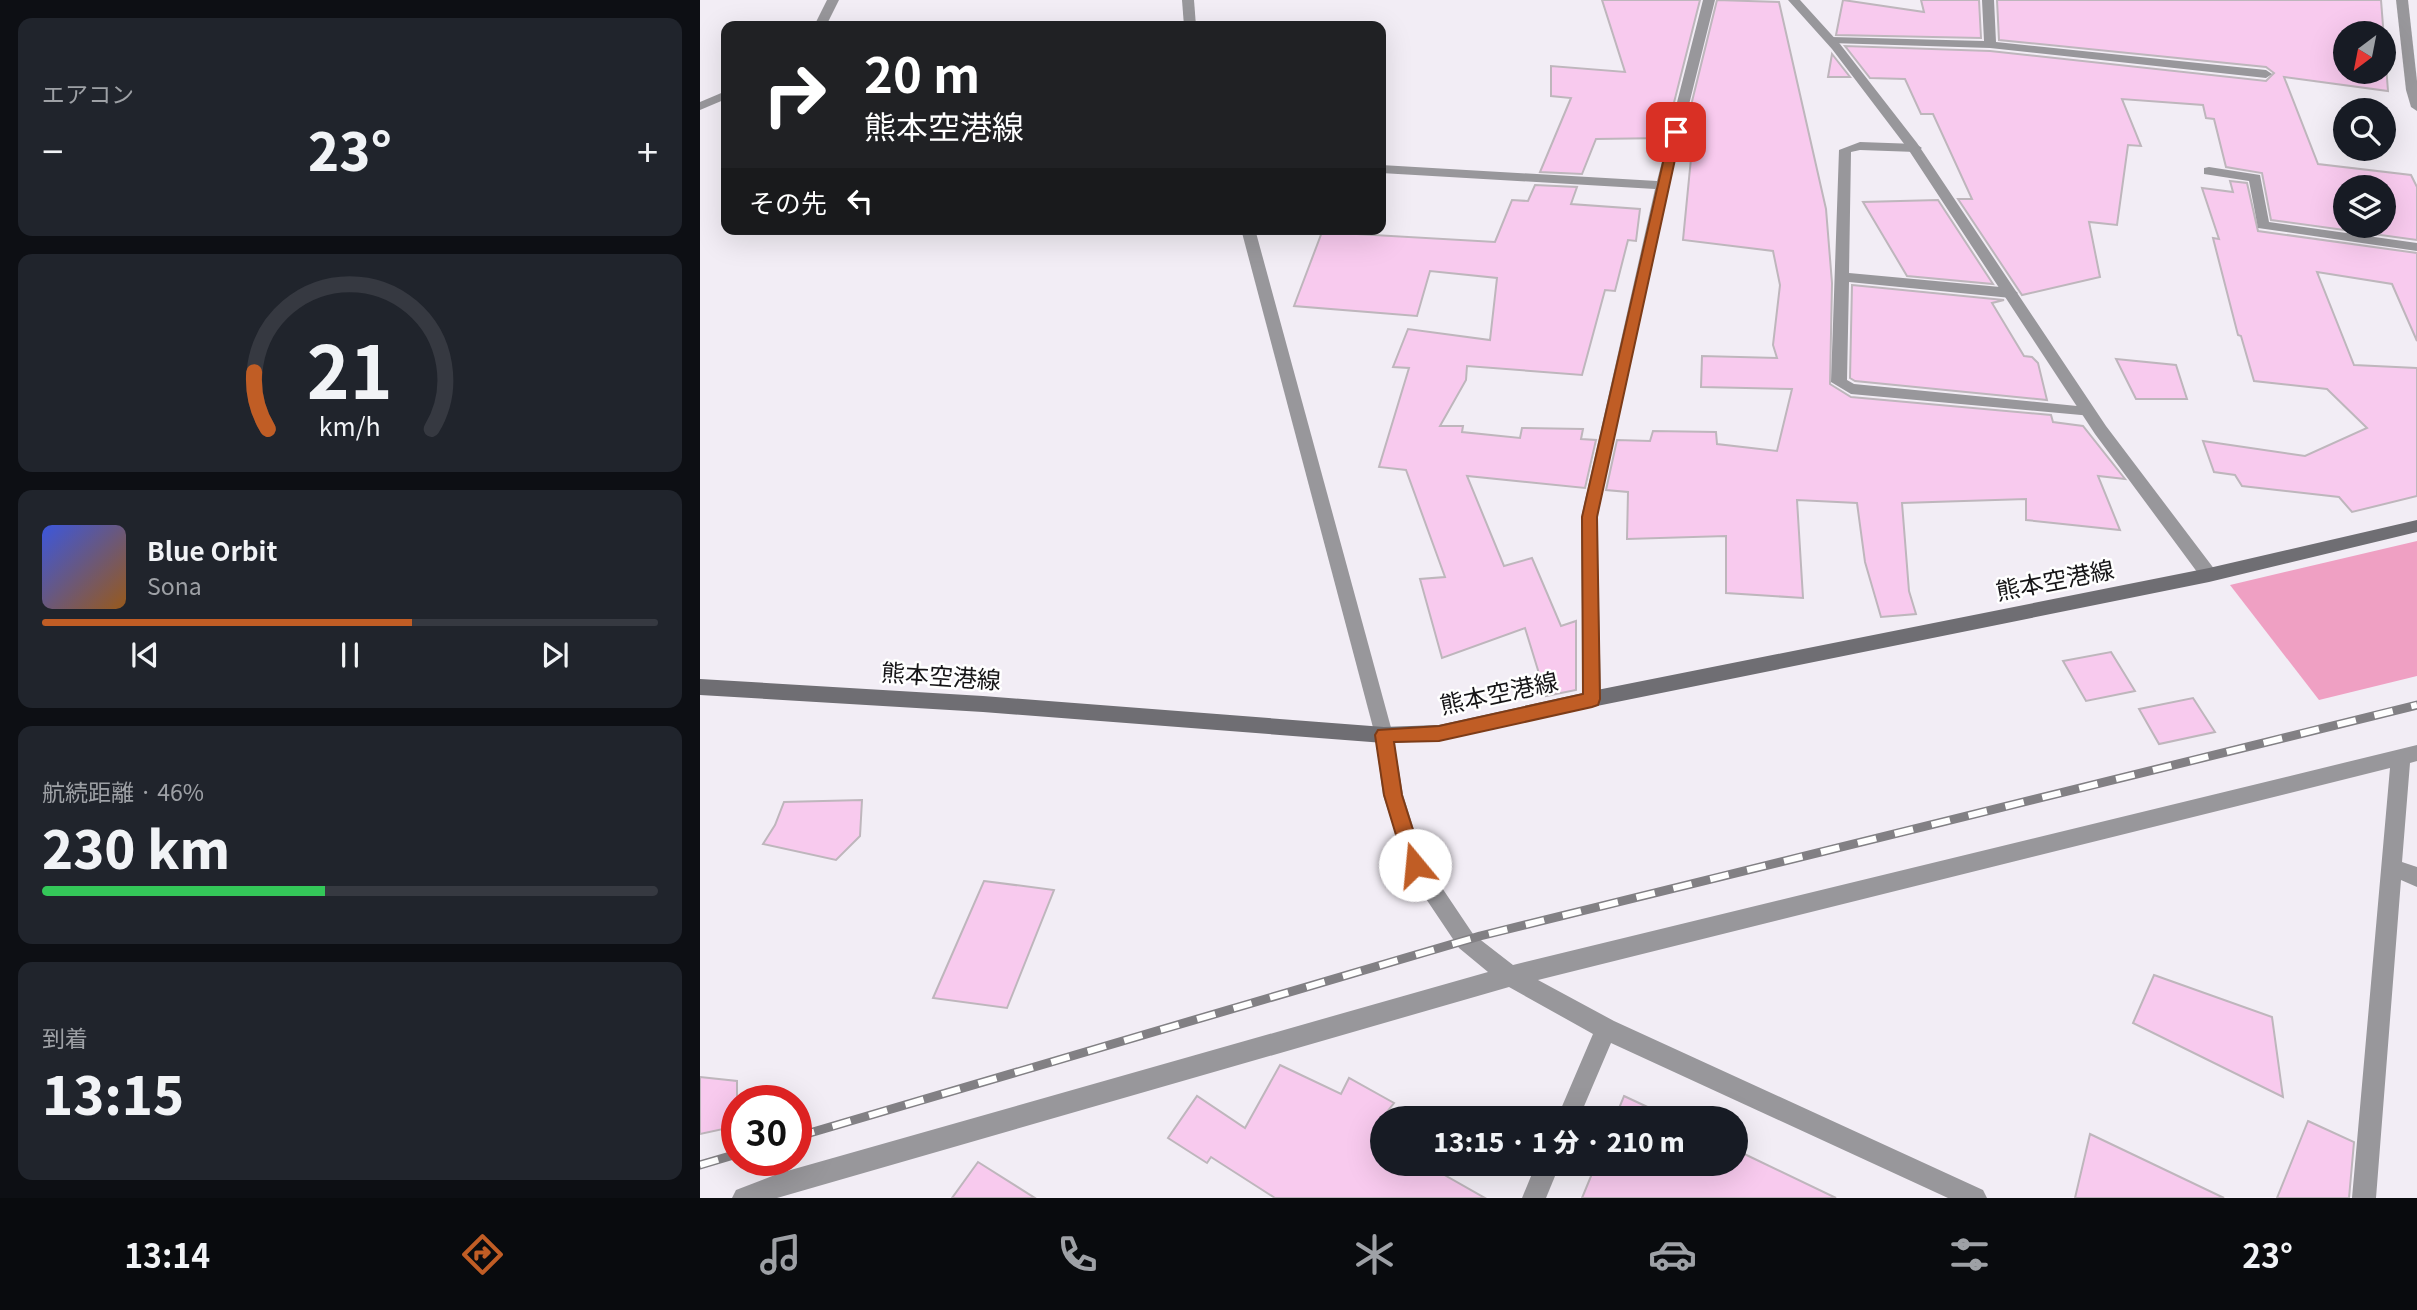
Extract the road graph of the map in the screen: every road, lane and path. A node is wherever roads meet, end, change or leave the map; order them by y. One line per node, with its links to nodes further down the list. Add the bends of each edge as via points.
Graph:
1 (833, 0): 7 (street)
2 (1188, 0): 8 (street)
3 (1709, 0): 18 (street)
4 (1794, 0): 9 (street)
5 (1988, 0): 10 (street)
6 (2402, 0): 14 (street)
7 (822, 21)
8 (1190, 21)
9 (1831, 40): 10 (street); 15 (street)
10 (1990, 45): 11 (street)
11 (2266, 74)
12 (721, 97): 13 (street)
13 (700, 106)
14 (2417, 107)
15 (1916, 148): 21 (street, via 1860,146 1844,150); 22 (street)
16 (1386, 169): 18 (street)
17 (2209, 171): 20 (street, via 2255,178 2263,225)
18 (1662, 186): 27 (street, via 1589,517)
19 (1250, 235): 28 (street)
20 (2417, 247)
21 (1842, 277): 22 (street); 23 (street, via 1839,382 1851,389)
22 (2011, 293): 23 (street)
23 (2087, 412): 25 (street)
24 (2417, 526): 25 (main road, 熊本空港線)
25 (2209, 575): 27 (main road, 熊本空港線)
26 (700, 687): 28 (main road, 熊本空港線)
27 (1592, 699): 28 (main road, 熊本空港線, via 1439,733)
28 (1384, 735): 32 (street, via 1393,795 1415,865 1466,942)
29 (2409, 755): 30 (street); 32 (street)
30 (2392, 867): 31 (street); 39 (street)
31 (2417, 877)
32 (1510, 975): 33 (street); 36 (street)
33 (1606, 1029): 34 (street); 38 (street)
34 (1573, 1106)
35 (1543, 1176): 37 (street)
36 (744, 1198)
37 (1534, 1198)
38 (1975, 1198)
39 (2364, 1198)

